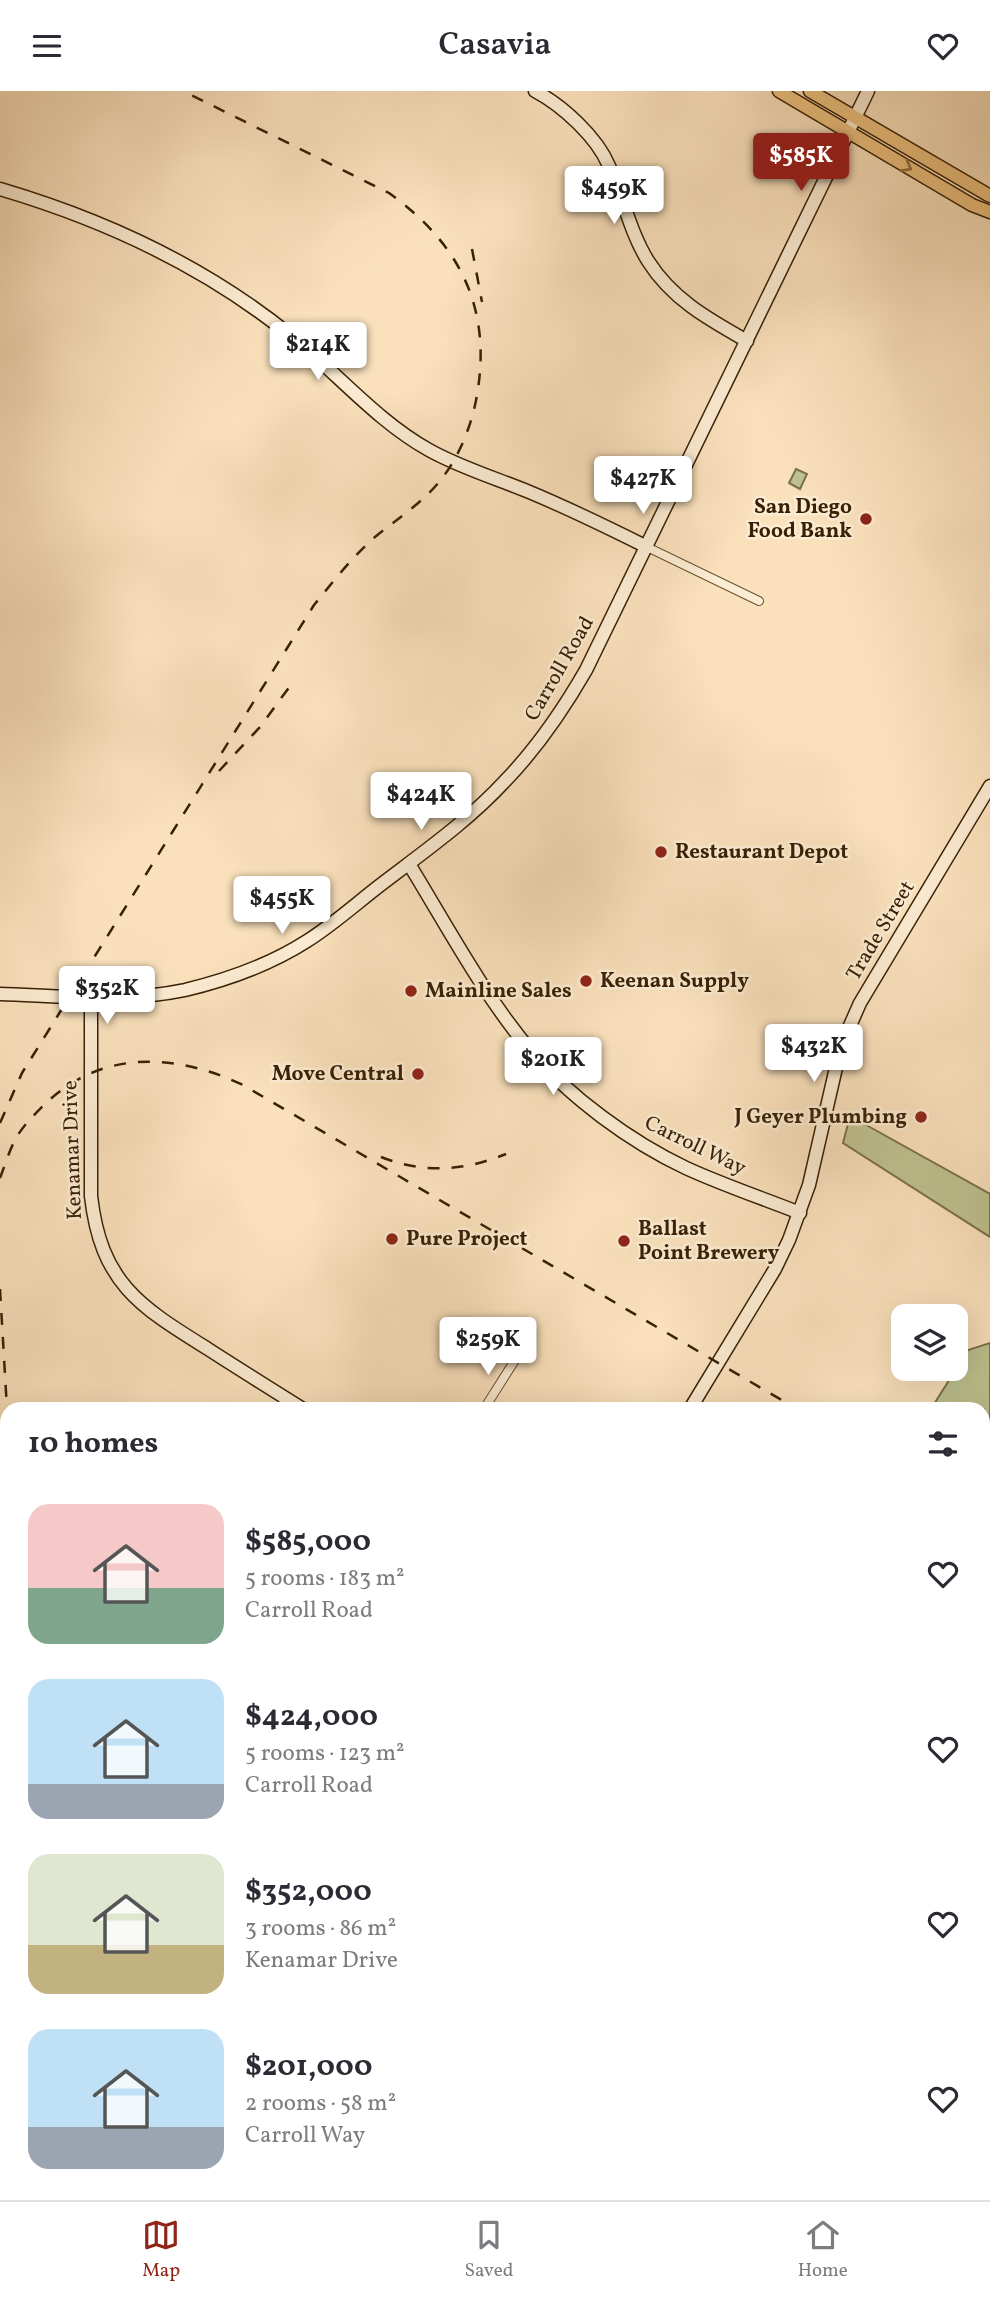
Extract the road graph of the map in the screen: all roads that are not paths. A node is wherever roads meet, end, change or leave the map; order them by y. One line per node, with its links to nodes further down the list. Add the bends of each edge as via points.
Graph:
1 (535, 91): 10 (street, via 578,122 608,163 639,244 675,294 697,313)
2 (779, 91): 6 (main road)
3 (810, 91): 5 (main road)
4 (868, 91): 5 (street, Carroll Road)
5 (855, 118): 6 (street, Carroll Road); 8 (main road)
6 (848, 133): 9 (main road, one-way to 9); 10 (street, Carroll Road)
7 (0, 189): 11 (street, via 71,212 160,250 257,309 383,418 429,450)
8 (990, 196)
9 (990, 212)
10 (747, 341): 11 (street, Carroll Road)
11 (647, 547): 12 (street); 14 (street, Carroll Road, via 586,670 544,735 480,805)
12 (759, 601)
13 (990, 786): 17 (street, Trade Street, via 860,1003 841,1046)
14 (408, 863): 16 (street, Carroll Road, via 308,941 267,962 184,990); 17 (street, Carroll Way, via 505,1019 571,1092 632,1137 685,1167)
15 (0, 993): 16 (street, Carroll Road)
16 (91, 997): 19 (street, Kenamar Drive, via 91,1196 94,1226 106,1258 124,1287 152,1314)
17 (800, 1213): 21 (street, Trade Street, via 775,1269)
18 (515, 1360): 20 (street)
19 (280, 1402)
20 (488, 1402)
21 (694, 1402)

